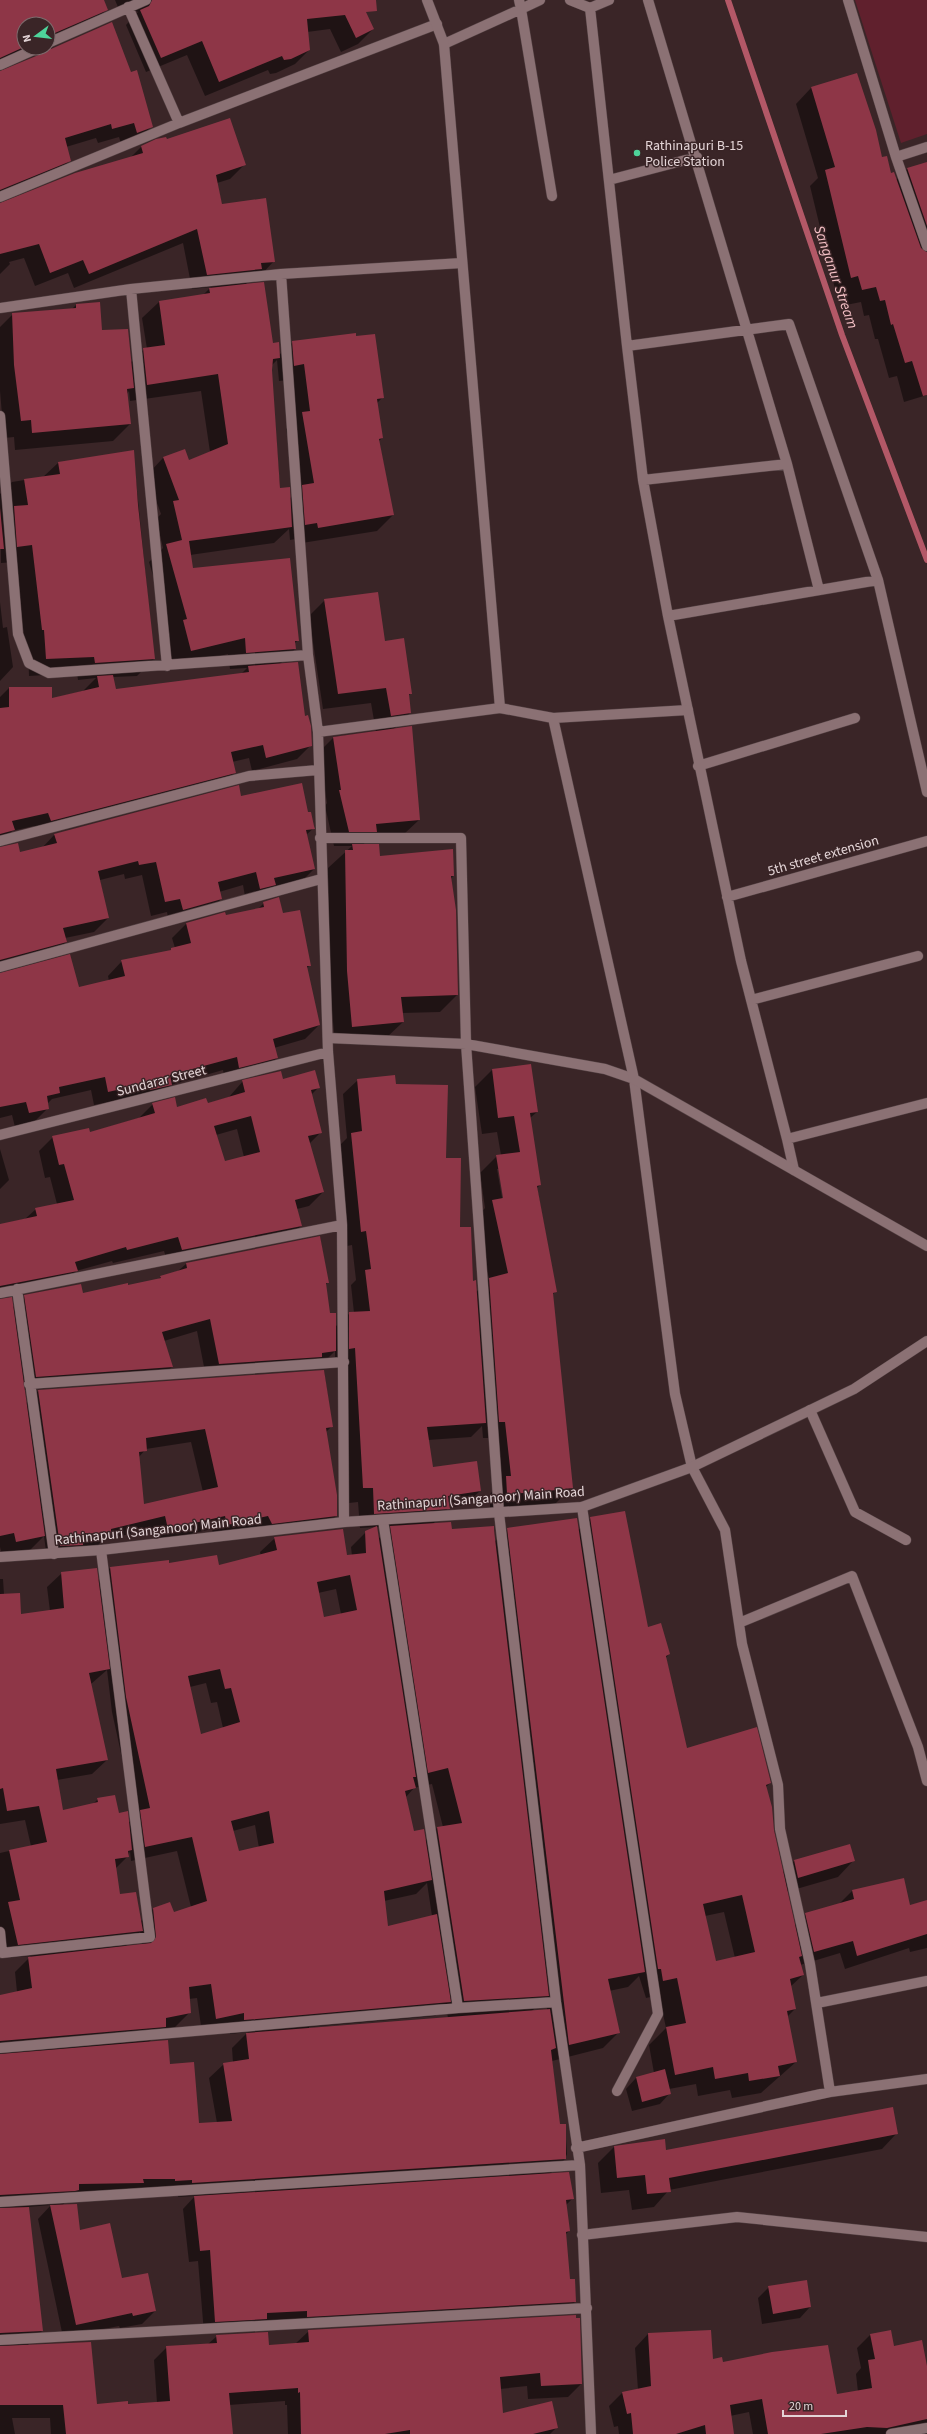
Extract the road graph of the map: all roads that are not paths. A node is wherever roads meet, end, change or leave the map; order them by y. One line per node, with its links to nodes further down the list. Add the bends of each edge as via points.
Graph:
1 (146, 0): 9 (street)
2 (427, 0): 11 (street)
3 (540, 0): 8 (street)
4 (570, 0): 10 (street)
5 (609, 0): 10 (street)
6 (648, 0): 18 (street)
7 (848, 0): 19 (street)
8 (520, 4): 13 (street); 21 (street)
9 (128, 7): 12 (street); 16 (street)
10 (590, 8): 20 (street)
11 (437, 24): 13 (street); 16 (street)
12 (56, 39)
13 (444, 44): 24 (street)
14 (20, 56): 15 (street)
15 (0, 65)
16 (179, 123): 22 (street)
17 (927, 147): 19 (street)
18 (696, 157): 20 (street); 28 (street)
19 (896, 157): 23 (street)
20 (609, 180): 29 (street)
21 (552, 196)
22 (0, 198)
23 (927, 246)
24 (462, 263): 25 (street); 38 (street)
25 (281, 274): 26 (street); 36 (street)
26 (131, 289): 27 (street); 37 (street)
27 (0, 308)
28 (747, 329): 29 (street); 31 (street); 33 (street, via 789,324)
29 (627, 346): 32 (street)
30 (0, 416): 37 (street, via 18,634 29,663 49,673)
31 (787, 464): 32 (street); 34 (street)
32 (643, 480): 35 (street)
33 (878, 580): 34 (street); 45 (street)
34 (818, 590): 35 (street)
35 (668, 616): 39 (street)
36 (308, 655): 37 (street); 42 (street)
37 (167, 666)
38 (500, 708): 40 (street); 42 (street)
39 (688, 710): 40 (street); 43 (street)
40 (552, 718): 57 (street)
41 (855, 718): 43 (street)
42 (318, 732): 44 (street)
43 (698, 766): 50 (street)
44 (318, 770): 46 (street); 47 (street, via 249,776)
45 (927, 792)
46 (320, 838): 49 (street); 55 (street, via 461,838)
47 (0, 841)
48 (927, 841): 50 (street, 5th street extension)
49 (321, 879): 52 (street); 54 (street)
50 (727, 897): 53 (street)
51 (918, 956): 53 (street)
52 (0, 967)
53 (751, 1000): 60 (street)
54 (328, 1038): 55 (street); 56 (street)
55 (466, 1044): 57 (street, via 604,1069); 72 (street)
56 (328, 1052): 59 (street, Sundarar Street); 62 (street)
57 (634, 1079): 61 (street); 70 (street, via 675,1394)
58 (927, 1103): 60 (street)
59 (0, 1135)
60 (787, 1139): 61 (street)
61 (794, 1170): 63 (street)
62 (342, 1225): 64 (street); 67 (street)
63 (927, 1246)
64 (17, 1289): 65 (street); 68 (street)
65 (0, 1293)
66 (927, 1341): 69 (street, Rathinapuri (Sanganoor) Main Road, via 854,1389)
67 (344, 1362): 68 (street); 74 (street)
68 (29, 1384): 77 (street)
69 (810, 1410): 70 (street, Rathinapuri (Sanganoor) Main Road); 75 (street, via 855,1512)
70 (692, 1466): 71 (street, Rathinapuri (Sanganoor) Main Road); 79 (street, via 725,1530)
71 (582, 1507): 72 (street, Rathinapuri (Sanganoor) Main Road); 88 (street, via 658,2014)
72 (499, 1513): 73 (street, Rathinapuri (Sanganoor) Main Road); 83 (street)
73 (383, 1520): 74 (street, Rathinapuri (Sanganoor) Main Road); 85 (street)
74 (344, 1522): 76 (street, Rathinapuri (Sanganoor) Main Road)
75 (906, 1540)
76 (100, 1550): 77 (street, Rathinapuri (Sanganoor) Main Road); 81 (street, via 150,1937 2,1953)
77 (54, 1554): 78 (street, Rathinapuri (Sanganoor) Main Road)
78 (0, 1557)
79 (739, 1623): 80 (street, via 852,1576 918,1747); 84 (street, via 778,1785 780,1829)
80 (927, 1781)
81 (0, 1932)
82 (927, 1981): 84 (street)
83 (556, 2002): 85 (street); 90 (street)
84 (817, 2003): 89 (street)
85 (458, 2008): 86 (street)
86 (0, 2048)
87 (927, 2079): 89 (street)
88 (617, 2091)
89 (830, 2092): 90 (street)
90 (576, 2148): 91 (street)
91 (580, 2165): 92 (street); 93 (street)
92 (0, 2202)
93 (582, 2235): 94 (street, via 737,2217); 95 (street)
94 (927, 2237)
95 (587, 2308): 96 (street); 98 (street)
96 (0, 2340)
97 (927, 2428): 99 (street)
98 (591, 2434)
99 (891, 2434)

